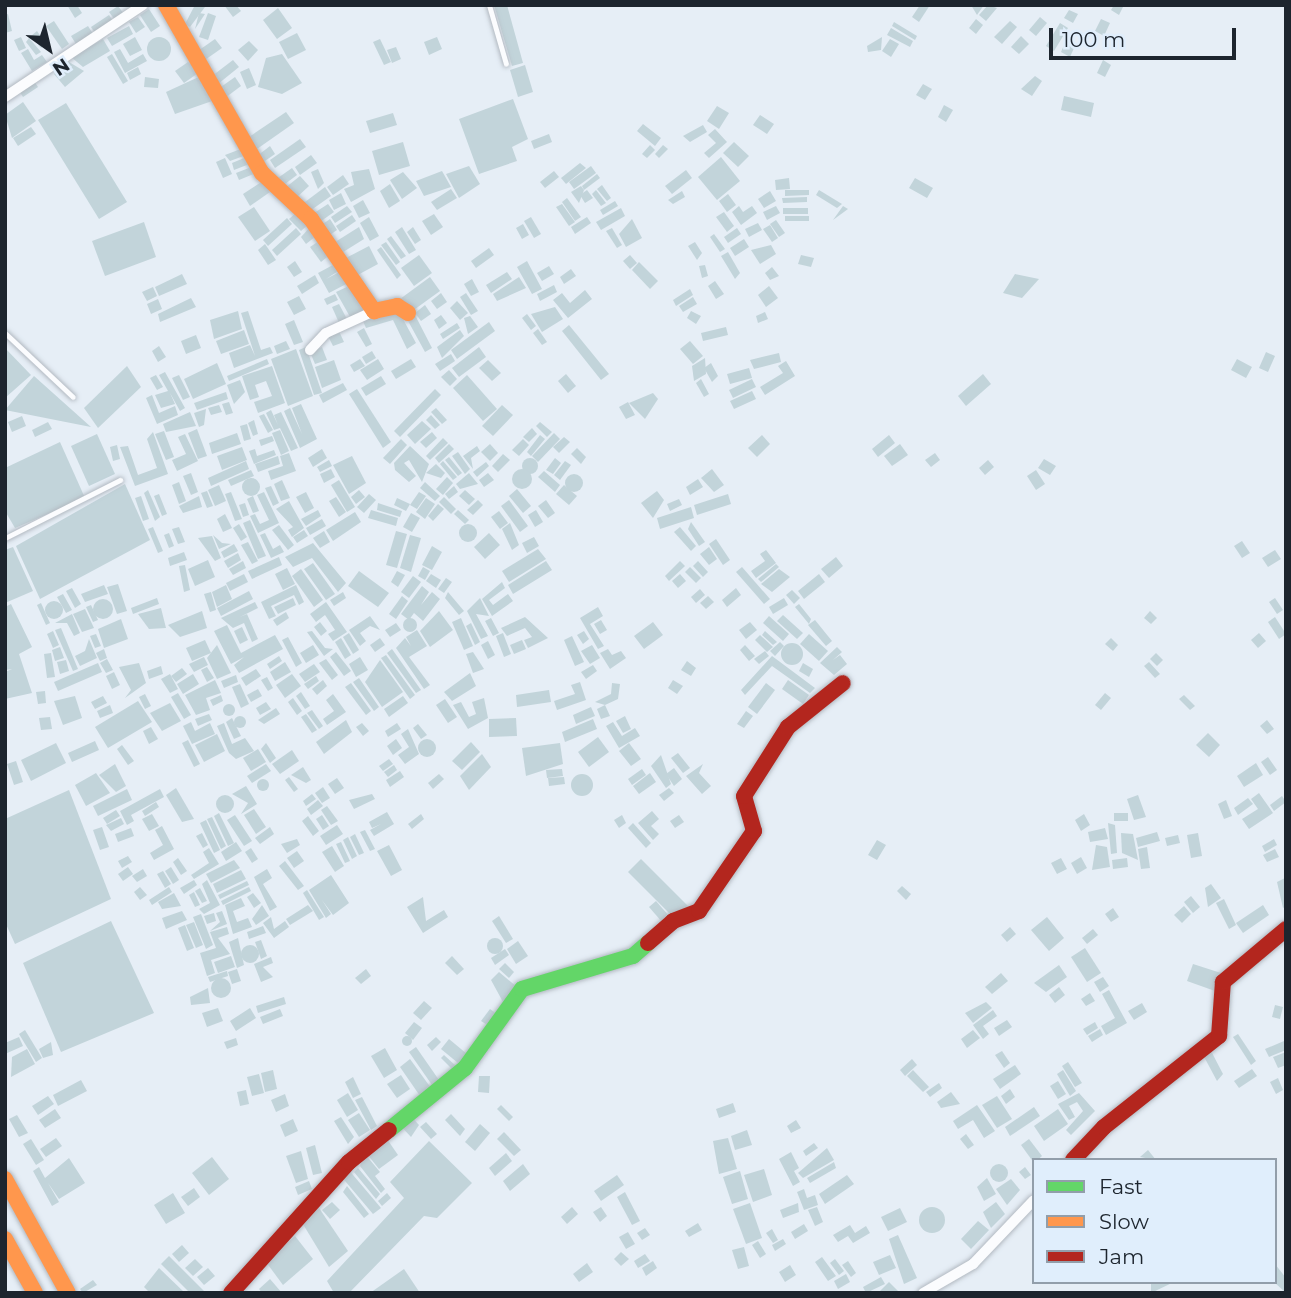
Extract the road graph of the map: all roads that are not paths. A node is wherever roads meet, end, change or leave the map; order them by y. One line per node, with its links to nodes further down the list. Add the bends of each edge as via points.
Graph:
1 (143, 5): 5 (street)
2 (166, 5): 6 (main road, via 173,27 262,173 311,219)
3 (489, 5): 4 (lane)
4 (506, 64)
5 (5, 97)
6 (374, 311): 7 (main road, via 400,306); 9 (street, via 326,333)
7 (408, 313)
8 (5, 333): 10 (lane)
9 (310, 349)
10 (73, 397)
11 (120, 480): 12 (lane)
12 (5, 538)
13 (843, 682): 21 (main road, via 788,727 744,796 754,831 699,911 673,921 633,956 522,989 465,1068 349,1162)
14 (1286, 929): 15 (main road, via 1223,982 1219,1037 1114,1119)
15 (1075, 1158)
16 (5, 1179): 20 (main road)
17 (1032, 1202): 22 (street, via 974,1264)
18 (5, 1239): 19 (main road)
19 (35, 1293)
20 (68, 1293)
21 (231, 1293)
22 (923, 1293)

